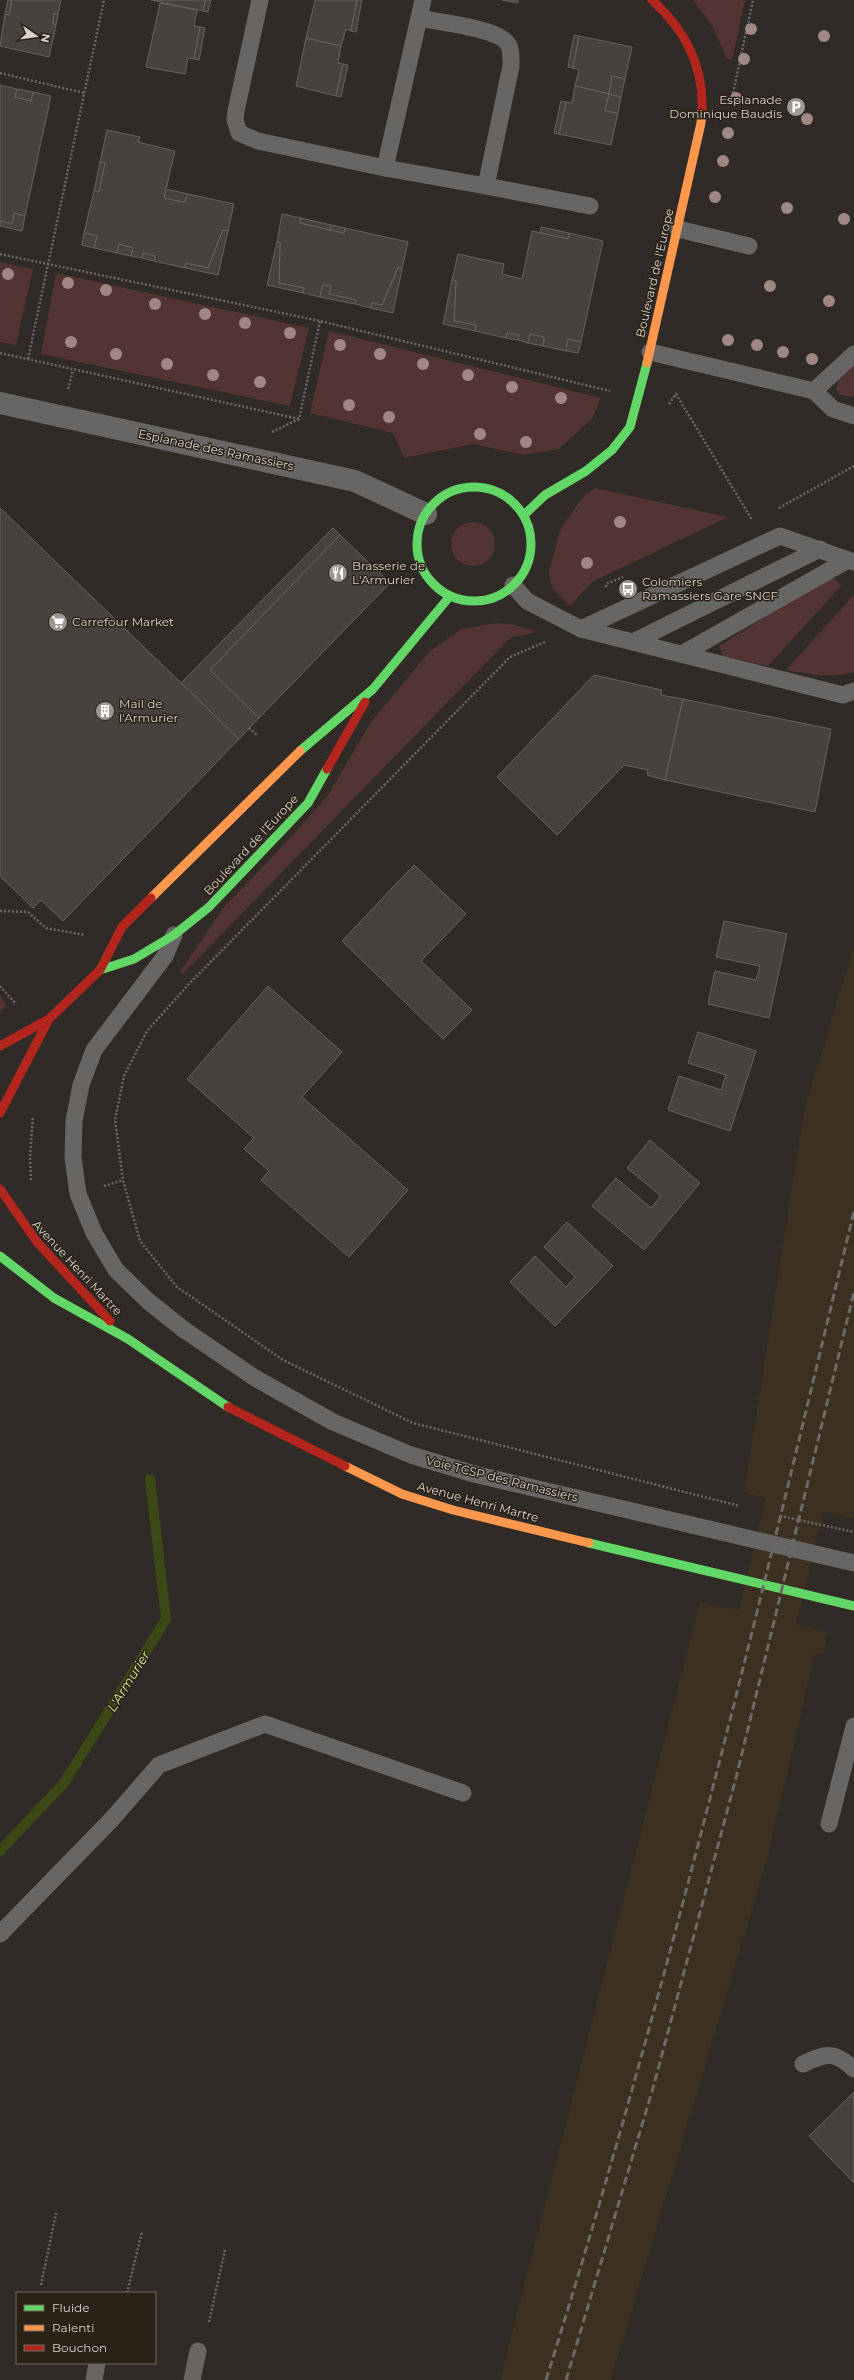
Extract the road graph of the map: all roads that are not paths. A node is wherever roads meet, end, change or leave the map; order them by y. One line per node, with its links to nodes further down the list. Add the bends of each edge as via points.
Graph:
1 (260, 0): 5 (lane, via 236,110 235,120 239,134 258,141)
2 (423, 0): 4 (lane)
3 (652, 0): 8 (main road, Boulevard de l'Europe, via 675,23 688,44 700,69 703,88 700,123)
4 (419, 18): 5 (lane); 6 (lane, via 491,33 504,38 510,49 511,66)
5 (386, 168): 6 (lane)
6 (486, 186): 7 (lane)
7 (590, 206)
8 (678, 229): 9 (lane); 10 (main road, Boulevard de l'Europe)
9 (749, 246)
10 (650, 352): 12 (lane); 16 (main road, Boulevard de l'Europe, via 630,427 612,450 586,471 545,495)
11 (854, 354): 12 (lane)
12 (814, 391): 14 (lane, via 833,409)
13 (0, 403): 15 (street, Esplanade des Ramassiers, via 355,481)
14 (854, 416)
15 (426, 514): 16 (main road, via 442,496 463,488 487,488 508,498); 20 (main road, via 418,530 417,548 421,565 430,580)
16 (524, 515): 19 (main road, via 531,545 529,560)
17 (820, 549): 18 (lane); 21 (lane, via 780,536); 22 (lane)
18 (850, 561): 23 (lane)
19 (513, 585): 20 (main road, via 499,595 483,600 466,600); 21 (lane, via 527,601)
20 (450, 596): 24 (main road, Boulevard de l'Europe)
21 (574, 626): 22 (lane)
22 (632, 642): 23 (lane)
23 (682, 654): 25 (lane, via 843,695)
24 (373, 689): 26 (main road, Boulevard de l'Europe, via 308,802 209,907); 27 (main road, Boulevard de l'Europe, via 283,766 122,927)
25 (854, 691)
26 (174, 935): 27 (main road, Boulevard de l'Europe, via 134,959); 34 (lane, Voie TCSP des Ramassiers, via 165,956 94,1050 81,1085 74,1121 73,1158 78,1194 88,1220 116,1270 148,1301 183,1329 255,1378 332,1422 411,1455 474,1474)
27 (100, 970): 28 (main road, Boulevard de l'Europe)
28 (49, 1019): 29 (main road, Boulevard de l'Europe); 30 (main road, Boulevard de l'Europe)
29 (0, 1046)
30 (0, 1113)
31 (0, 1189): 33 (main road, Avenue Henri Martre, via 22,1225 70,1280)
32 (0, 1256): 33 (main road, Avenue Henri Martre, via 54,1298)
33 (128, 1339): 35 (main road, Avenue Henri Martre, via 237,1413 402,1494 453,1510)
34 (854, 1563)
35 (854, 1606)
36 (854, 1726): 38 (lane)
37 (463, 1793): 39 (lane, via 265,1724 158,1765 112,1820)
38 (829, 1824)
39 (0, 1934)
40 (803, 2064): 41 (lane, via 832,2055 840,2057)
41 (854, 2069)
42 (198, 2351): 45 (lane)
43 (98, 2364): 44 (lane)
44 (94, 2380)
45 (192, 2380)

